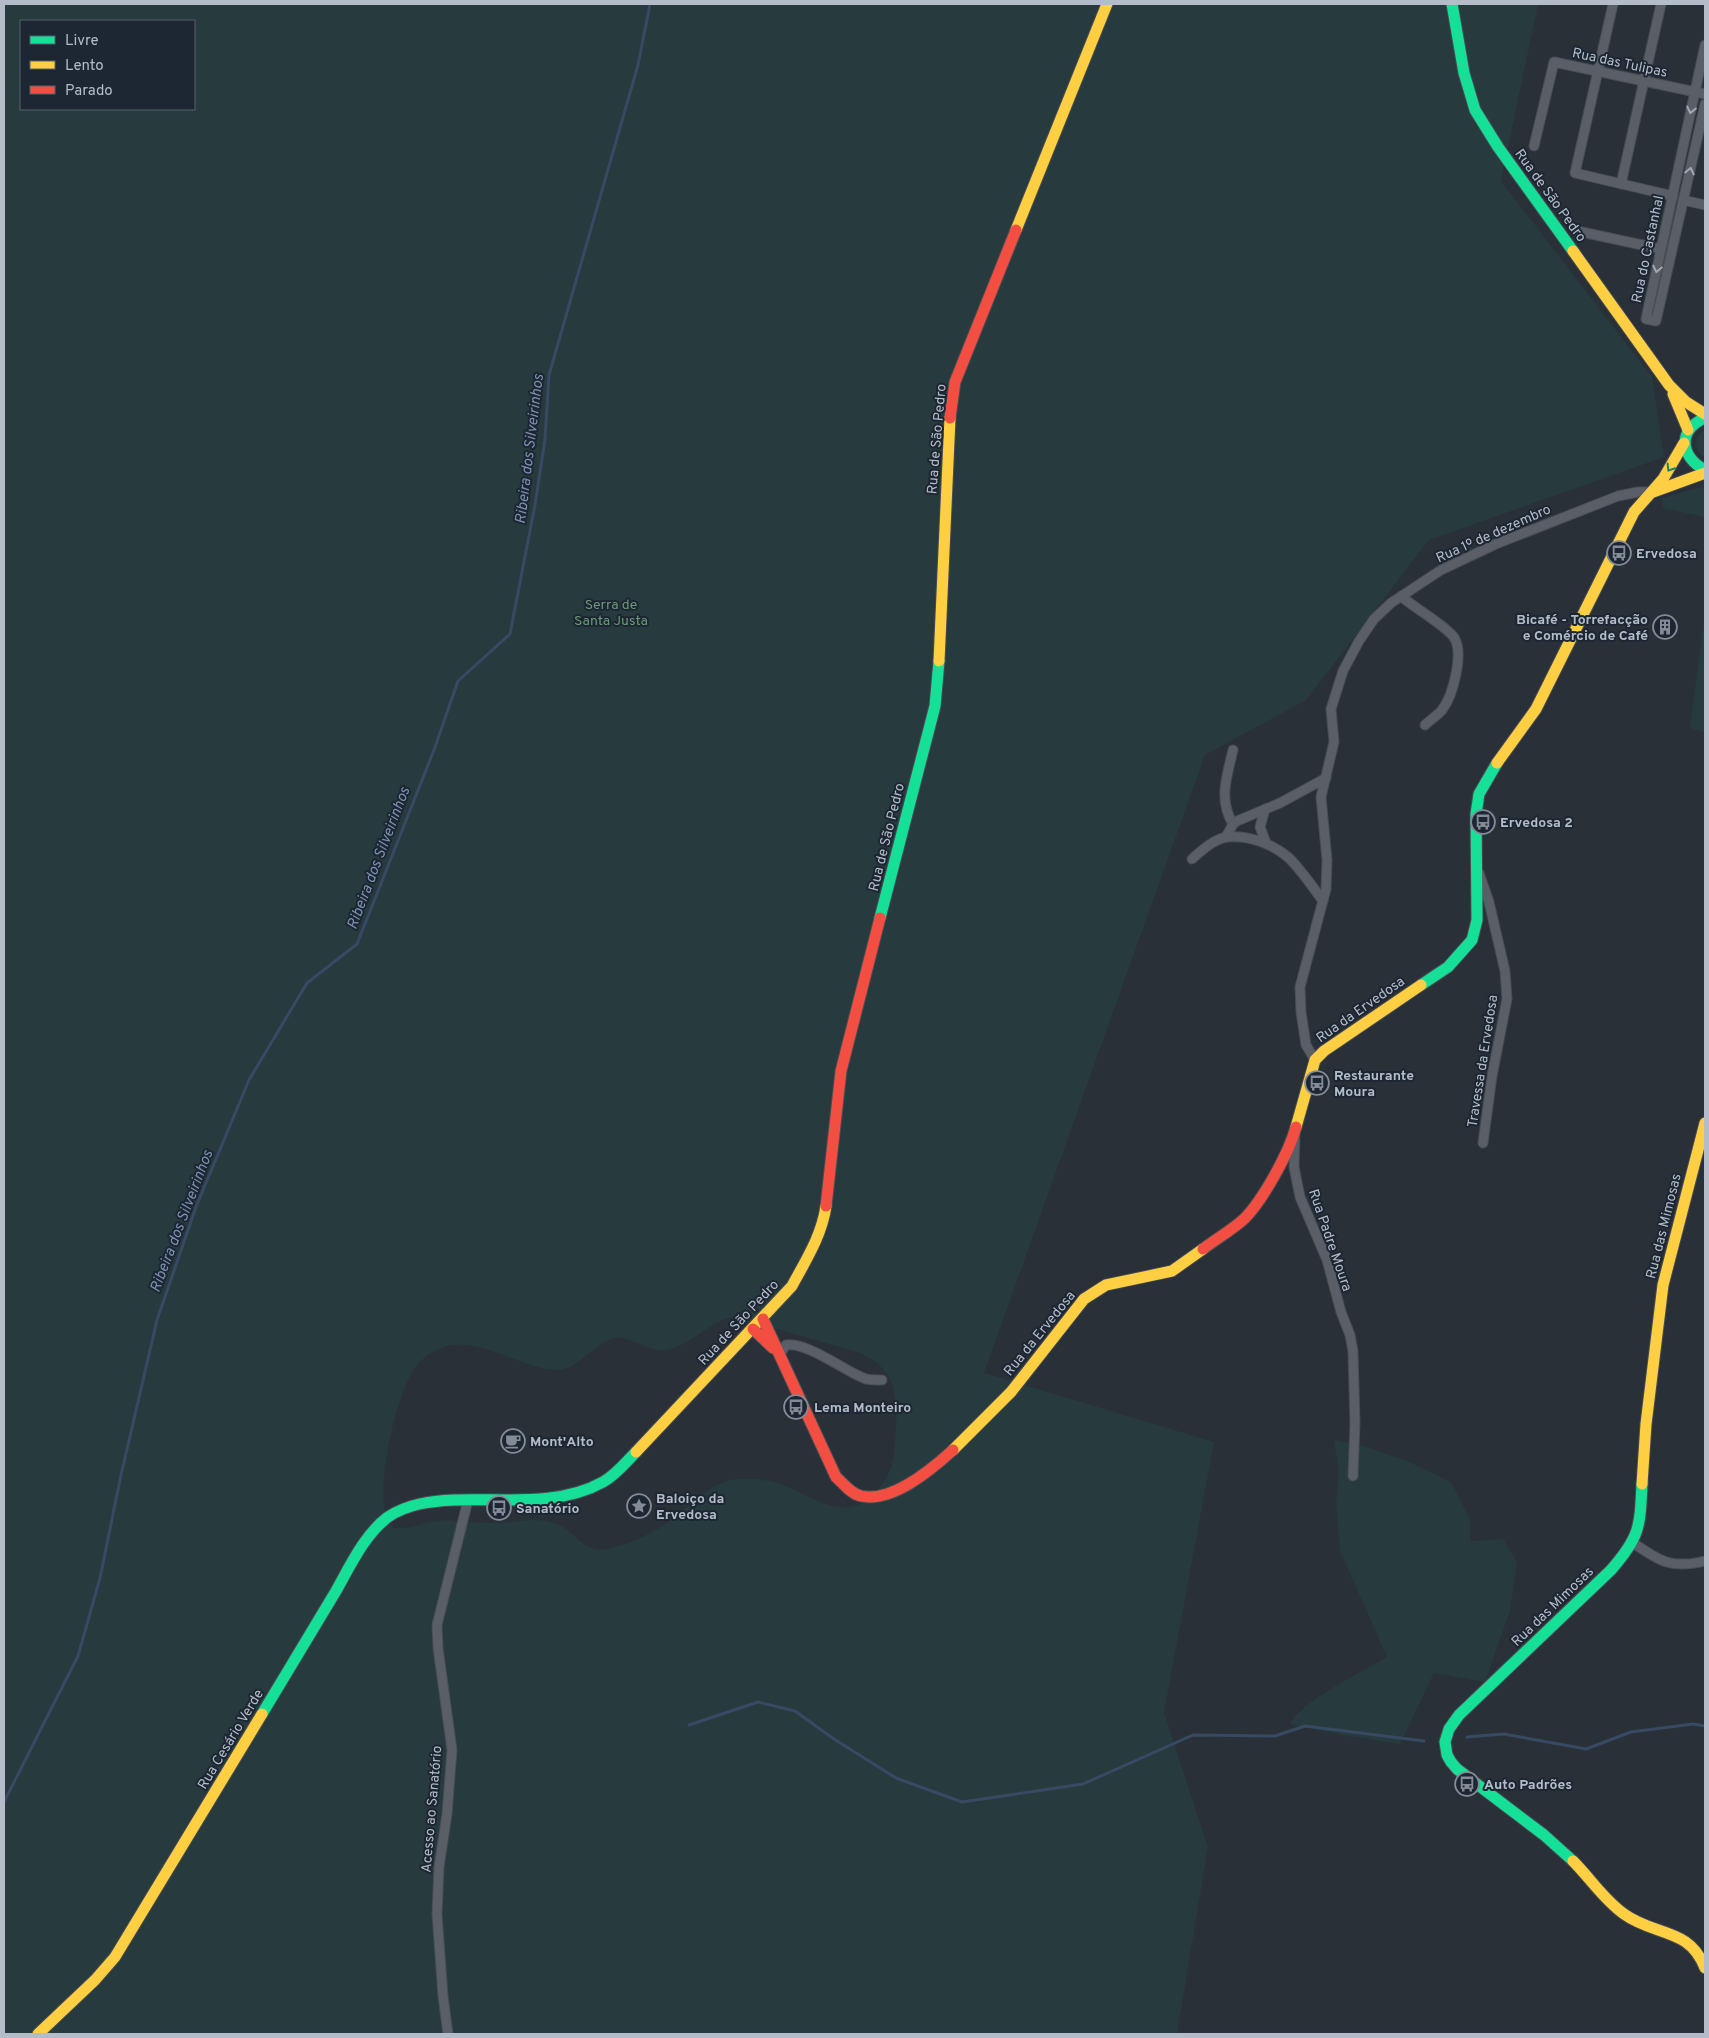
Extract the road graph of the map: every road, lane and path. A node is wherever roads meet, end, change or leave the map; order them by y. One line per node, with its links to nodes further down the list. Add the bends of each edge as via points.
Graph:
1 (1107, 4): 39 (main road, Rua de São Pedro, via 955,382 948,432 935,706 841,1071 824,1223 792,1286)
2 (1452, 4): 18 (main road, Rua de São Pedro, via 1464,73 1475,110 1498,147)
3 (1613, 4): 6 (street)
4 (1660, 4): 7 (street)
5 (1705, 46): 8 (street, Rua do Castanhal)
6 (1598, 71): 7 (street, Rua das Tulipas); 11 (street, Rua das Tulipas, via 1554,62); 12 (street, via 1575,173)
7 (1644, 81): 8 (street, Rua das Tulipas); 12 (street)
8 (1695, 92): 9 (street, Rua das Tulipas); 13 (street, Rua do Castanhal, one-way to 13)
9 (1705, 94)
10 (1705, 104): 14 (street, Rua do Castanhal, one-way to 10)
11 (1534, 146)
12 (1621, 184): 13 (street)
13 (1672, 196): 17 (street, Rua do Castanhal)
14 (1683, 200): 15 (street); 17 (street, Rua do Castanhal, one-way to 14, via 1646,319 1656,321)
15 (1705, 205)
16 (1577, 231): 17 (street)
17 (1661, 249)
18 (1670, 385): 19 (main road, Rua de São Pedro); 20 (main road, Rua de São Pedro)
19 (1705, 416): 20 (main road)
20 (1688, 430): 21 (main road, Rua da Ervedosa)
21 (1684, 443): 22 (main road, via 1689,458); 23 (main road, Rua da Ervedosa, one-way to 23)
22 (1705, 472): 23 (main road, Rua da Ervedosa)
23 (1653, 492): 24 (street, Rua 1º de dezembro, via 1618,496 1496,544 1441,570); 33 (main road, Rua da Ervedosa, via 1634,512 1536,709 1490,773 1479,794)
24 (1400, 596): 25 (street, via 1441,626 1454,638 1457,646 1458,658 1449,696 1443,709); 27 (street, Rua 1º de dezembro, via 1374,619 1343,671 1331,709 1334,742)
25 (1425, 725)
26 (1233, 750): 29 (street, via 1224,801)
27 (1326, 778): 28 (street); 34 (street, Rua 1º de dezembro, via 1321,797 1328,860)
28 (1265, 809): 29 (street); 31 (street, via 1260,827)
29 (1233, 824): 30 (street)
30 (1226, 837): 31 (street); 32 (street)
31 (1266, 843): 34 (street, via 1288,858)
32 (1192, 859)
33 (1477, 868): 35 (main road, Rua da Ervedosa, via 1477,920 1472,940 1448,967); 38 (street, Travessa da Ervedosa, via 1502,953 1507,999)
34 (1322, 901): 35 (street, Rua 1º de dezembro, via 1300,987 1306,1045)
35 (1315, 1060): 37 (main road, Rua da Ervedosa)
36 (1705, 1123): 45 (main road, Rua das Mimosas, via 1663,1285 1646,1424 1640,1520)
37 (1295, 1131): 41 (main road, Rua da Ervedosa, via 1272,1180 1243,1220 1172,1271 1160,1276 1118,1280 1100,1287 1083,1300 1022,1379 979,1425 919,1478 896,1492 861,1497 836,1477); 43 (street, Rua Padre Moura, via 1294,1166 1300,1197 1326,1260 1353,1351)
38 (1483, 1143)
39 (763, 1319): 40 (main road, Rua de São Pedro); 41 (main road, Rua da Ervedosa)
40 (753, 1329): 41 (main road, Rua da Ervedosa); 44 (main road, Rua de São Pedro, via 621,1468 603,1482 561,1496)
41 (779, 1355): 42 (street, via 790,1344 809,1350 868,1380)
42 (882, 1380)
43 (1353, 1476)
44 (468, 1500): 48 (main road, Rua Cesário Verde, via 430,1502 406,1508 387,1518 371,1535 124,1944 95,1980); 49 (street, Acesso ao Sanatório, via 437,1625 452,1750 437,1914)
45 (1632, 1542): 46 (street, via 1666,1563 1687,1566); 47 (main road, Rua das Mimosas, via 1611,1570 1452,1723 1446,1735 1446,1753 1457,1769 1571,1858 1619,1910 1634,1921 1693,1945)
46 (1705, 1561)
47 (1705, 1968)
48 (38, 2034)
49 (448, 2034)

